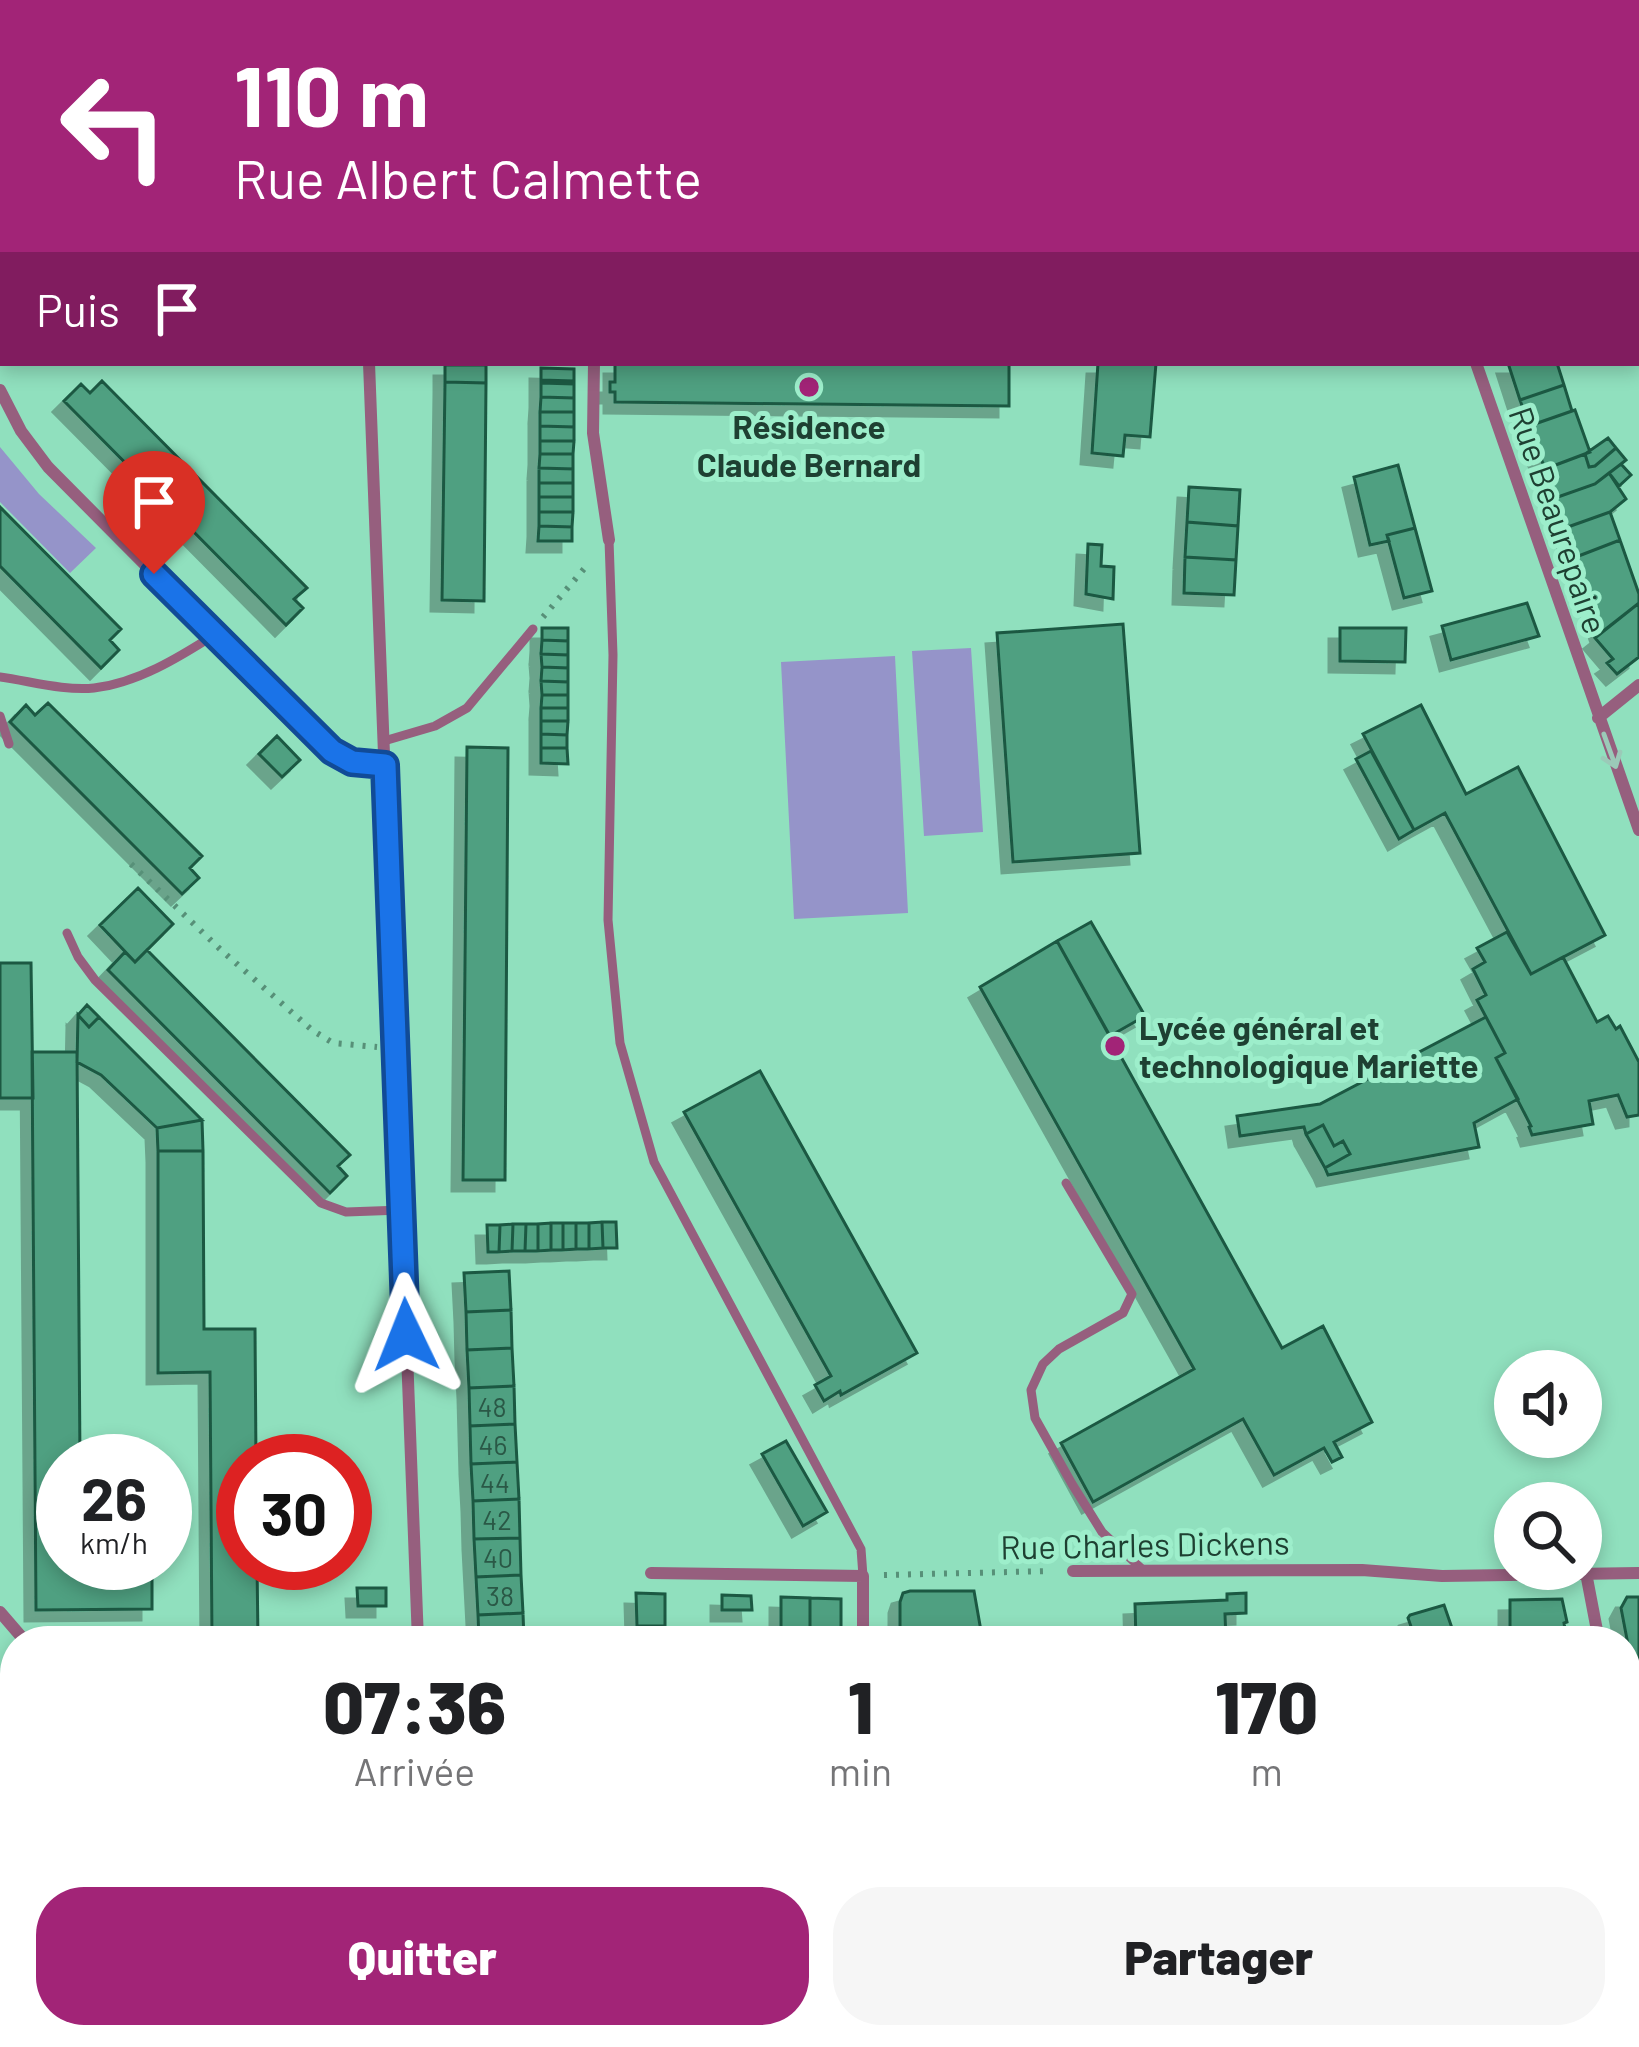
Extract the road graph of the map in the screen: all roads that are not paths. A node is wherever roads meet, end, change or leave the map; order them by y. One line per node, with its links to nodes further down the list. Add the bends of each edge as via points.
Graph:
1 (369, 366): 12 (street)
2 (594, 366): 5 (street, via 593,434)
3 (1477, 366): 11 (street, Rue Beaurepaire)
4 (0, 390): 7 (street, via 48,467)
5 (609, 540): 25 (lane, via 608,920 620,1043 654,1162 861,1549)
6 (533, 629): 12 (lane, via 467,708)
7 (214, 635): 8 (lane, via 108,685); 14 (street, via 332,751)
8 (0, 677)
9 (1639, 686): 11 (street)
10 (0, 716): 13 (lane)
11 (1598, 718): 15 (street, Rue Beaurepaire, one-way to 15)
12 (384, 741): 14 (street)
13 (9, 744)
14 (385, 765): 18 (street)
15 (1639, 830)
16 (68, 933): 18 (lane, via 94,980 321,1203 346,1212)
17 (1066, 1183): 20 (lane, via 1132,1294 1123,1313 1043,1364 1030,1390 1035,1418 1102,1532)
18 (402, 1210): 27 (street)
19 (1073, 1570): 20 (street, Rue Charles Dickens)
20 (1143, 1570): 24 (street, Rue Charles Dickens)
21 (651, 1573): 25 (street)
22 (1639, 1573): 23 (street, Rue Charles Dickens)
23 (1602, 1574)
24 (1494, 1575)
25 (863, 1576): 28 (street)
26 (1589, 1590): 29 (street)
27 (417, 1626)
28 (863, 1626)
29 (1596, 1626)

